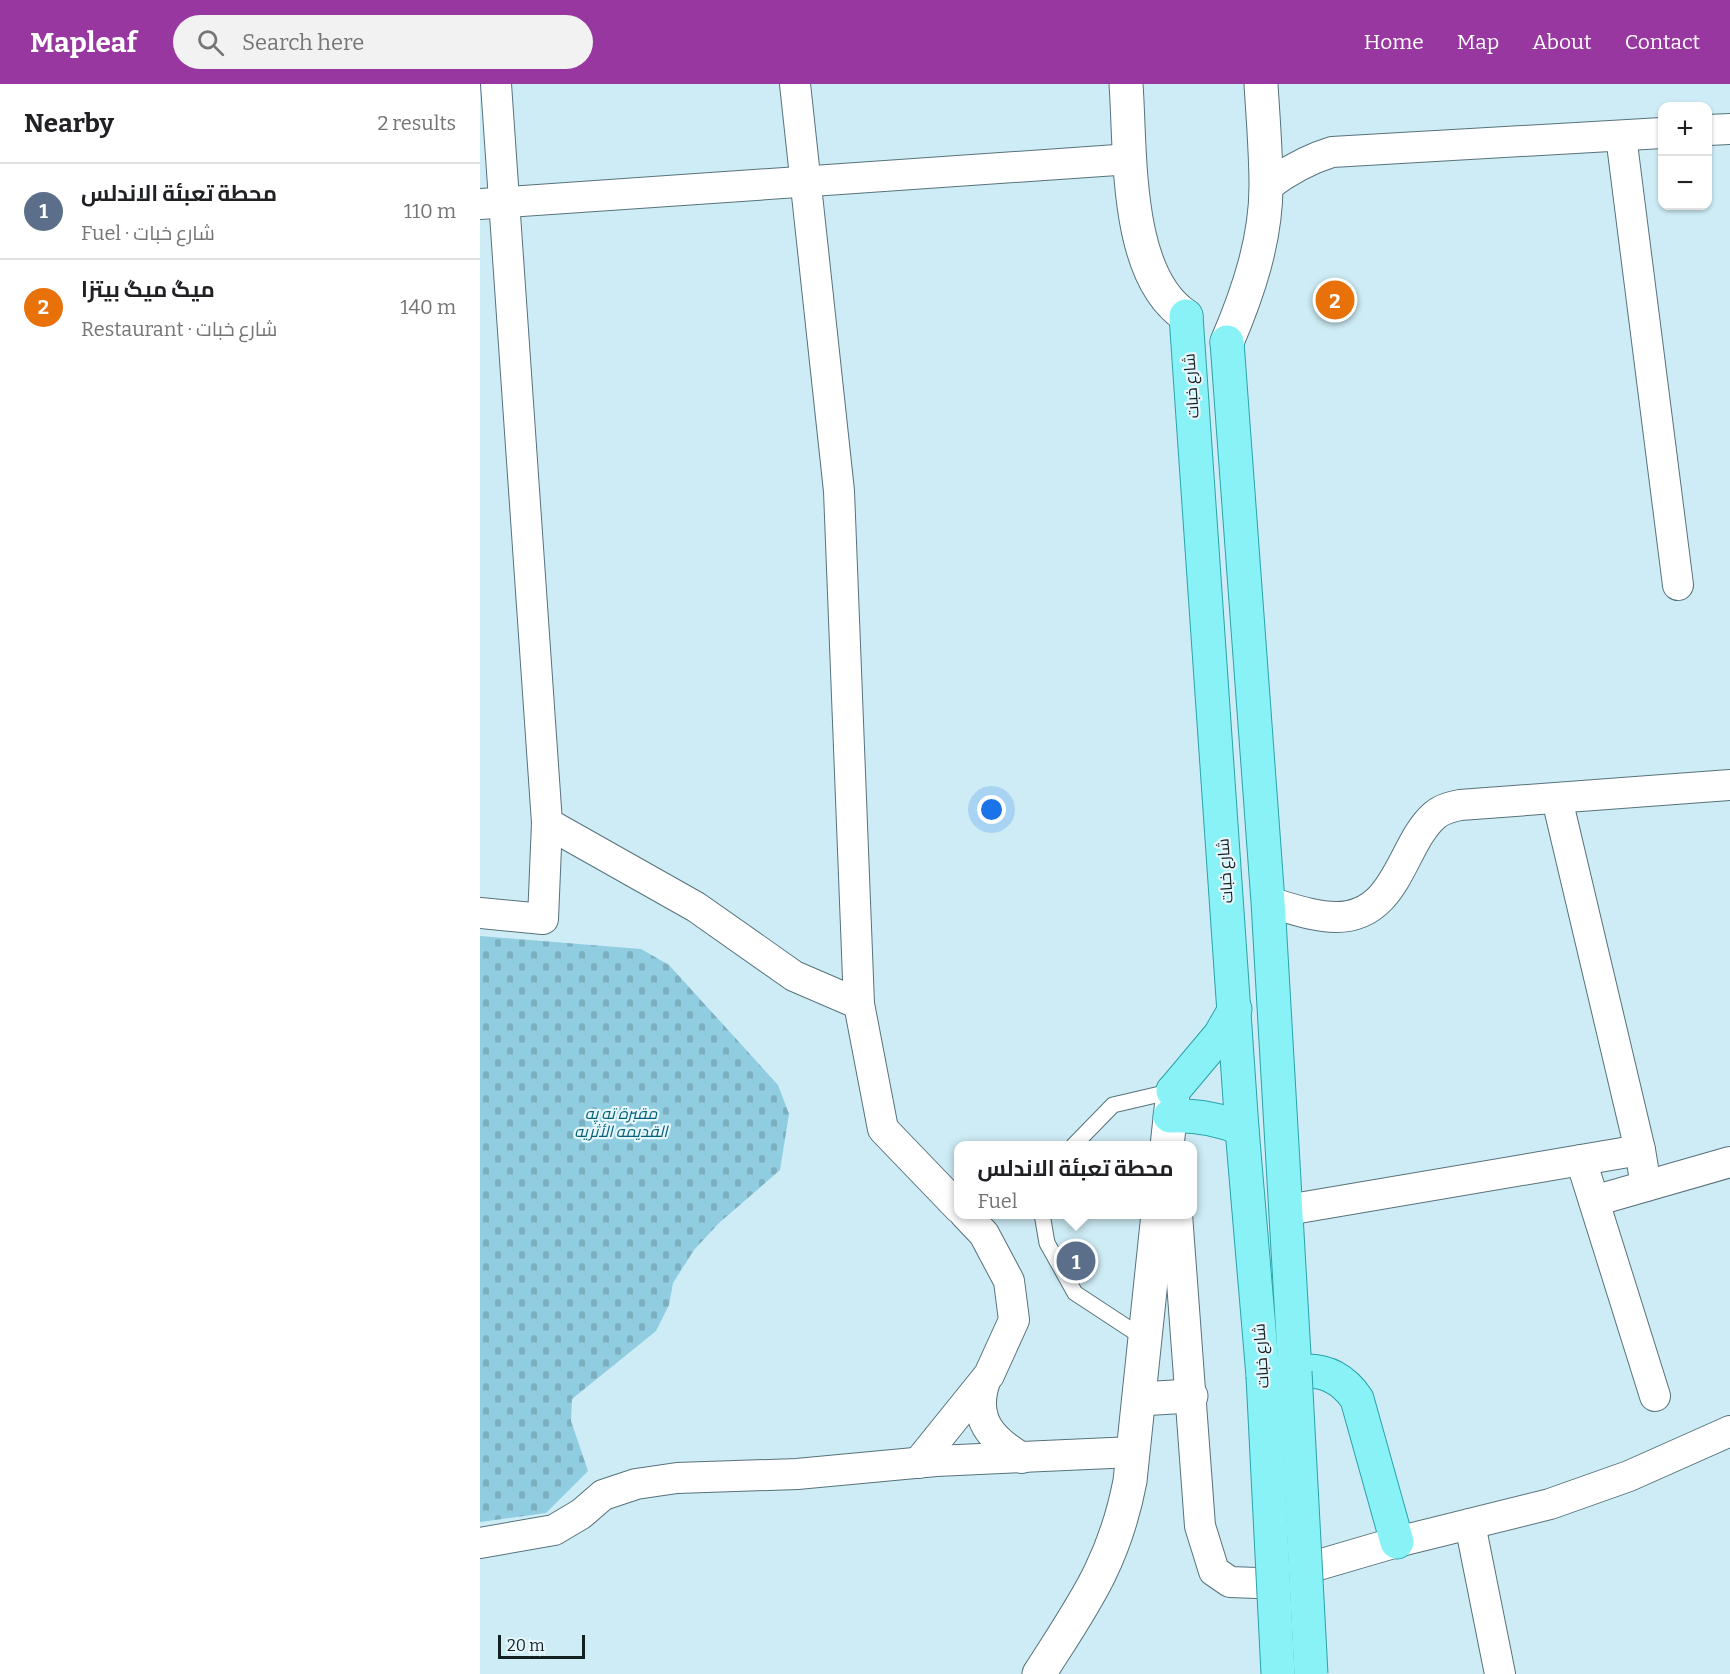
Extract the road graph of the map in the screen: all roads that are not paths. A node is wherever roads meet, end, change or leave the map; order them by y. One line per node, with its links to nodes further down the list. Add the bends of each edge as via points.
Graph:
1 (496, 84): 12 (street)
2 (795, 84): 10 (street)
3 (1126, 84): 9 (main road, شارع خبات)
4 (1261, 84): 11 (main road, شارع خبات)
5 (1730, 129): 6 (street)
6 (1712, 130)
7 (1658, 133): 8 (street)
8 (1621, 135): 11 (street, via 1332,152 1300,164); 13 (street)
9 (1131, 159): 10 (street); 20 (main road, شارع خبات, via 1137,223 1148,266 1166,299 1186,316)
10 (806, 180): 12 (street); 19 (street, via 839,491)
11 (1266, 188): 17 (main road, شارع خبات, via 1252,272 1227,342)
12 (493, 203): 16 (street)
13 (1678, 585)
14 (1730, 785): 15 (street)
15 (1557, 799): 17 (street, via 1446,809 1427,824 1391,887 1352,915 1319,915); 24 (street)
16 (547, 823): 18 (street, via 543,919); 19 (street, via 696,907 794,976)
17 (1268, 902): 30 (main road, شارع خبات)
18 (480, 913)
19 (859, 1004): 29 (street, via 883,1129)
20 (1235, 1009): 21 (main road); 22 (main road, شارع خبات)
21 (1170, 1118): 22 (main road, via 1190,1116 1225,1121); 23 (lane, via 1113,1105)
22 (1242, 1129): 49 (main road, شارع خبات, bridge, via 1263,1376)
23 (1078, 1141)
24 (1640, 1150): 25 (street); 27 (street)
25 (1581, 1160): 28 (street); 30 (street)
26 (1730, 1162): 27 (street)
27 (1646, 1186): 28 (street)
28 (1593, 1201): 39 (street)
29 (954, 1203)
30 (1287, 1210): 36 (main road, شارع خبات)
31 (969, 1219): 37 (street, via 984,1234 1009,1281 1014,1320)
32 (1043, 1219): 35 (lane, via 1047,1243 1075,1293)
33 (1158, 1219): 35 (main road)
34 (1177, 1219): 38 (street)
35 (1145, 1339): 40 (main road)
36 (1295, 1372): 46 (main road, via 1331,1374 1357,1399); 50 (main road, شارع خبات, bridge)
37 (985, 1381): 43 (street, via 981,1392 984,1424 994,1438); 44 (street)
38 (1191, 1396): 40 (main road); 46 (street, via 1200,1526 1209,1560 1222,1578 1240,1585 1257,1583)
39 (1654, 1396)
40 (1139, 1400): 42 (main road)
41 (1730, 1431): 45 (street, via 1629,1476 1550,1504)
42 (1133, 1452): 43 (street); 48 (main road, via 1124,1509 1106,1564)
43 (1022, 1458): 44 (street)
44 (918, 1462): 47 (street, via 636,1484 603,1495 581,1515 554,1530)
45 (1470, 1524): 46 (street); 51 (street)
46 (1397, 1542)
47 (480, 1543)
48 (1039, 1674)
49 (1278, 1674)
50 (1311, 1674)
51 (1500, 1674)

